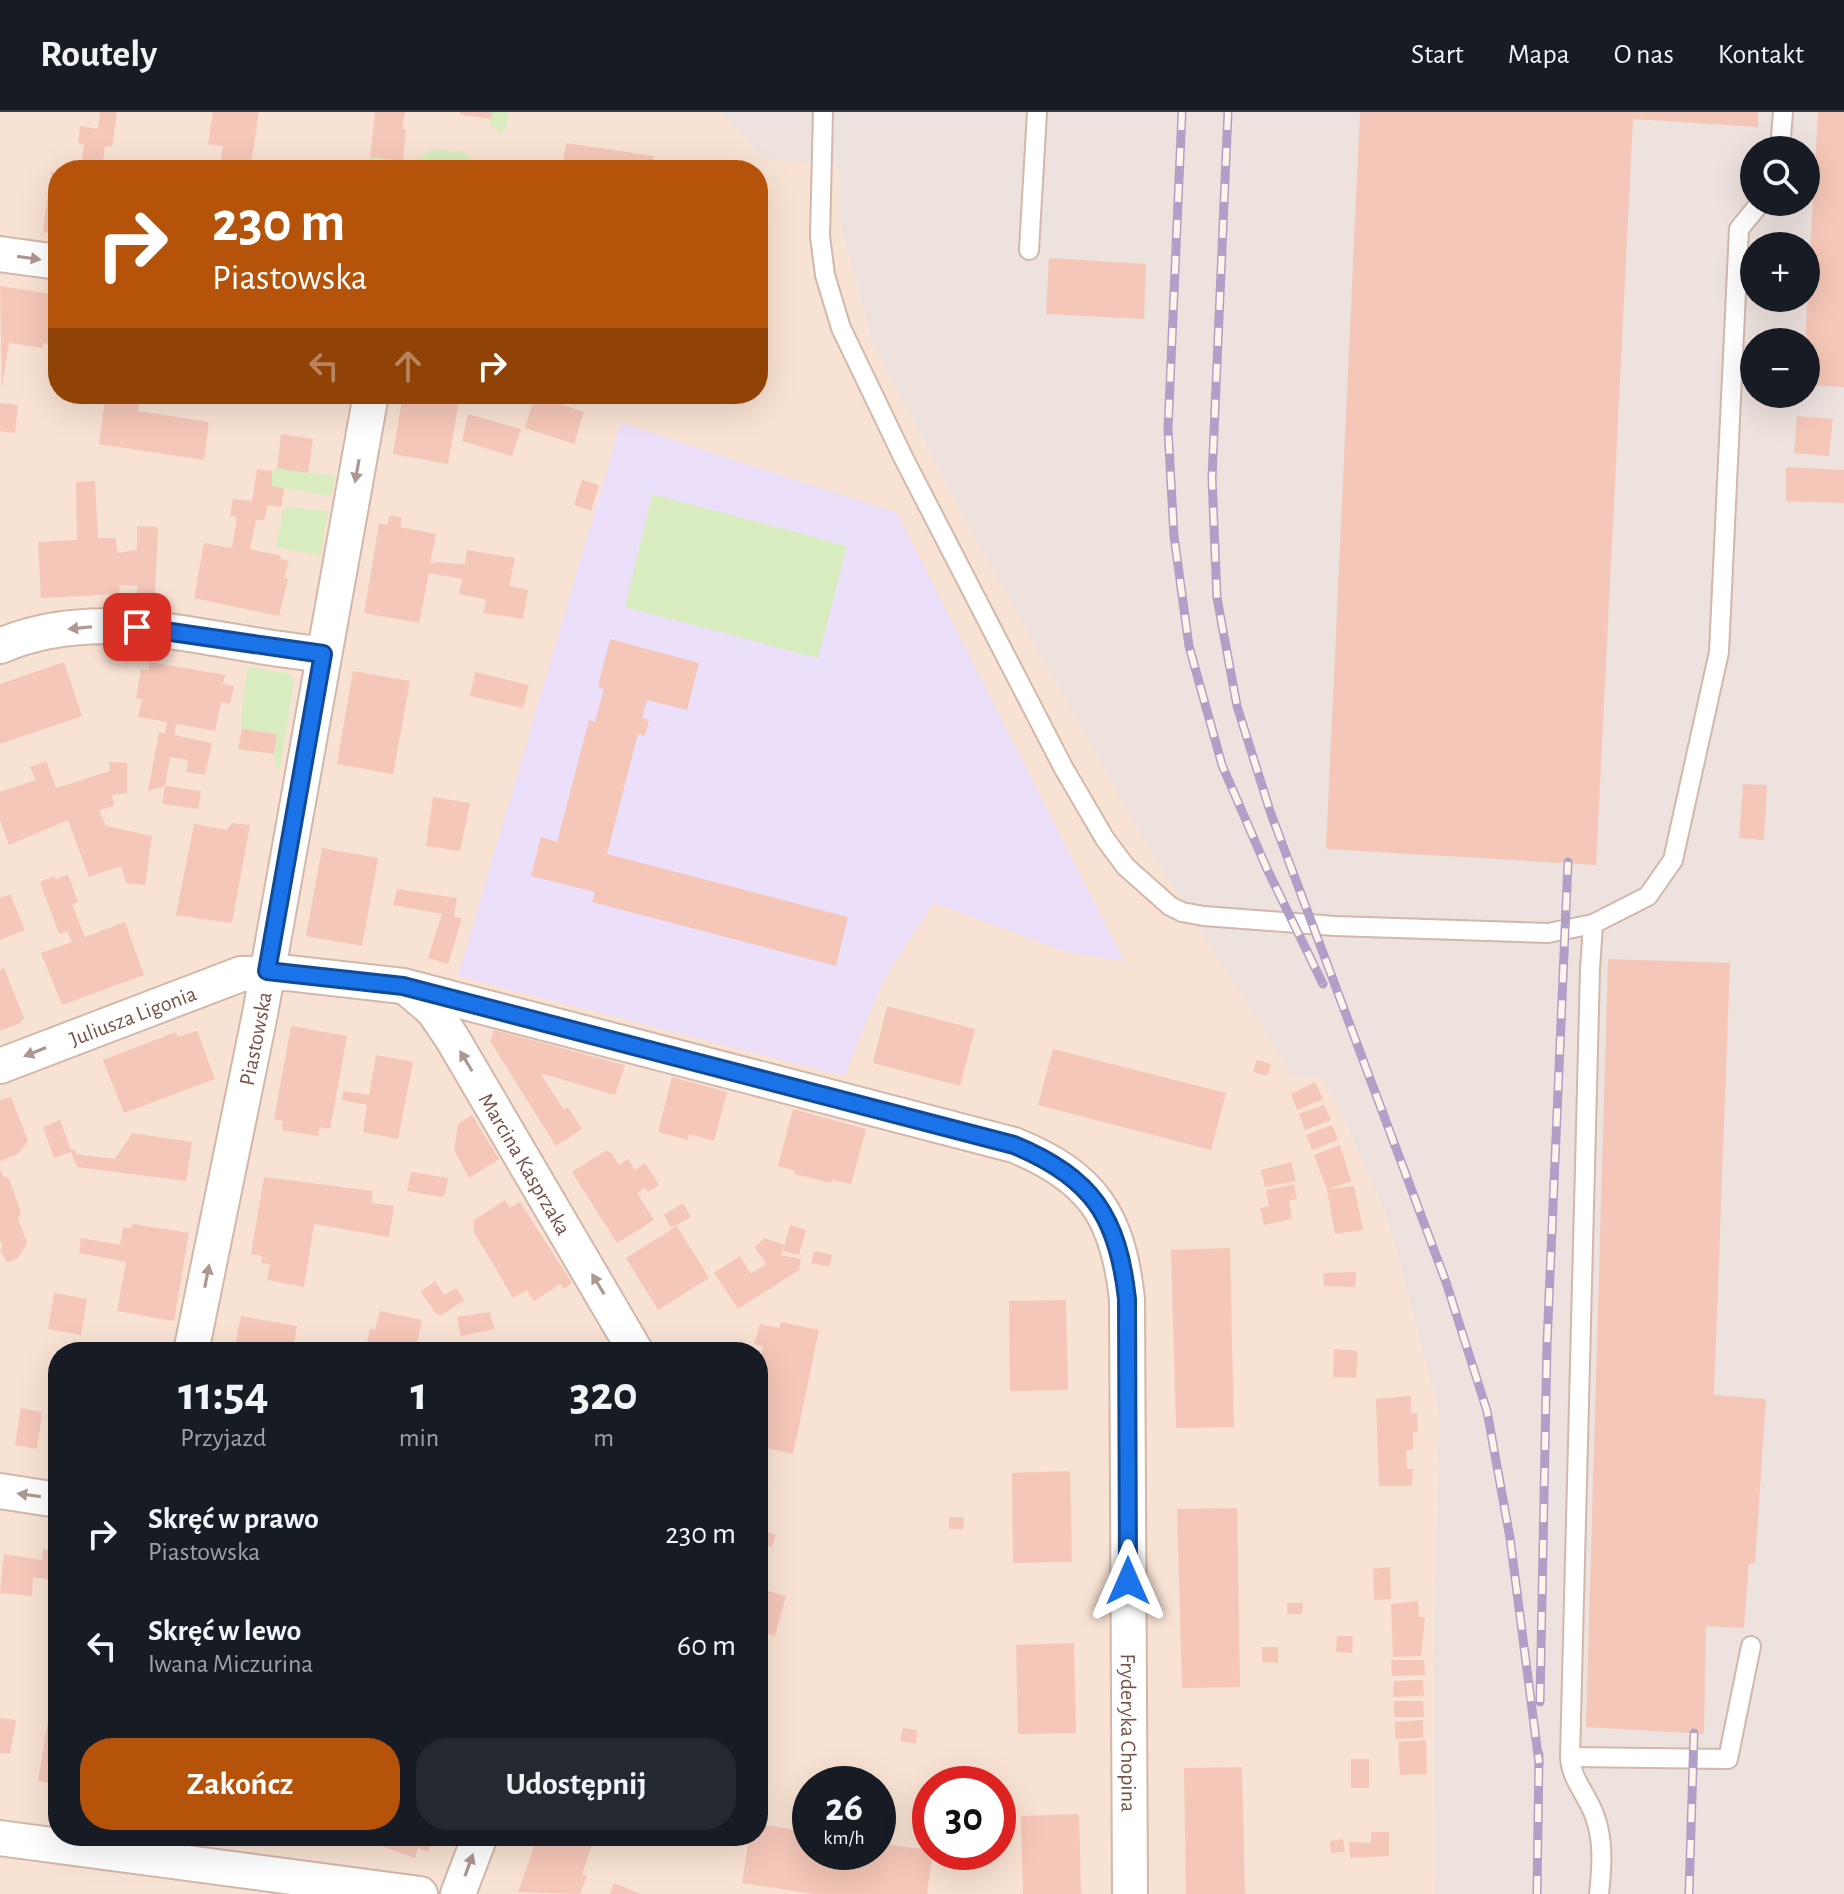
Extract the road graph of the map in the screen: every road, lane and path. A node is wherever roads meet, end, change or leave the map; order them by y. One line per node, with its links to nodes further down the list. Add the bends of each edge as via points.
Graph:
1 (823, 112): 12 (lane, via 820,236 841,328 1063,767 1126,867 1170,906 1204,916 1548,933)
2 (1037, 112): 6 (lane)
3 (1783, 112): 4 (lane)
4 (1781, 136)
5 (1750, 216): 12 (lane, via 1739,229 1719,652 1673,860 1648,896)
6 (1029, 250)
7 (0, 254): 8 (street, one-way to 8)
8 (48, 261)
9 (369, 404): 11 (street, Piastowska, one-way to 11)
10 (0, 646): 11 (street, one-way to 10, via 114,625 48,632)
11 (323, 654): 13 (street, Piastowska)
12 (1593, 924): 21 (lane)
13 (267, 971): 14 (street, Fryderyka Chopina); 15 (street, Juliusza Ligonia, one-way to 15, via 241,974); 16 (street, Piastowska, one-way to 13)
14 (403, 986): 17 (street, Marcina Kasprzaka, one-way to 14, via 452,1038 420,996); 28 (street, Fryderyka Chopina, via 1014,1145 1068,1172 1092,1197 1110,1223 1123,1260 1127,1299)
15 (0, 1066)
16 (193, 1342)
17 (630, 1342)
18 (0, 1491): 19 (street, one-way to 18)
19 (48, 1498)
20 (1751, 1646): 21 (lane, via 1728,1759)
21 (1570, 1757): 29 (lane, via 1571,1773 1600,1833)
22 (0, 1838): 23 (street)
23 (48, 1841)
24 (114, 1846): 26 (street)
25 (476, 1846): 27 (street, one-way to 25)
26 (420, 1894)
27 (458, 1894)
28 (1130, 1894)
29 (1599, 1894)

